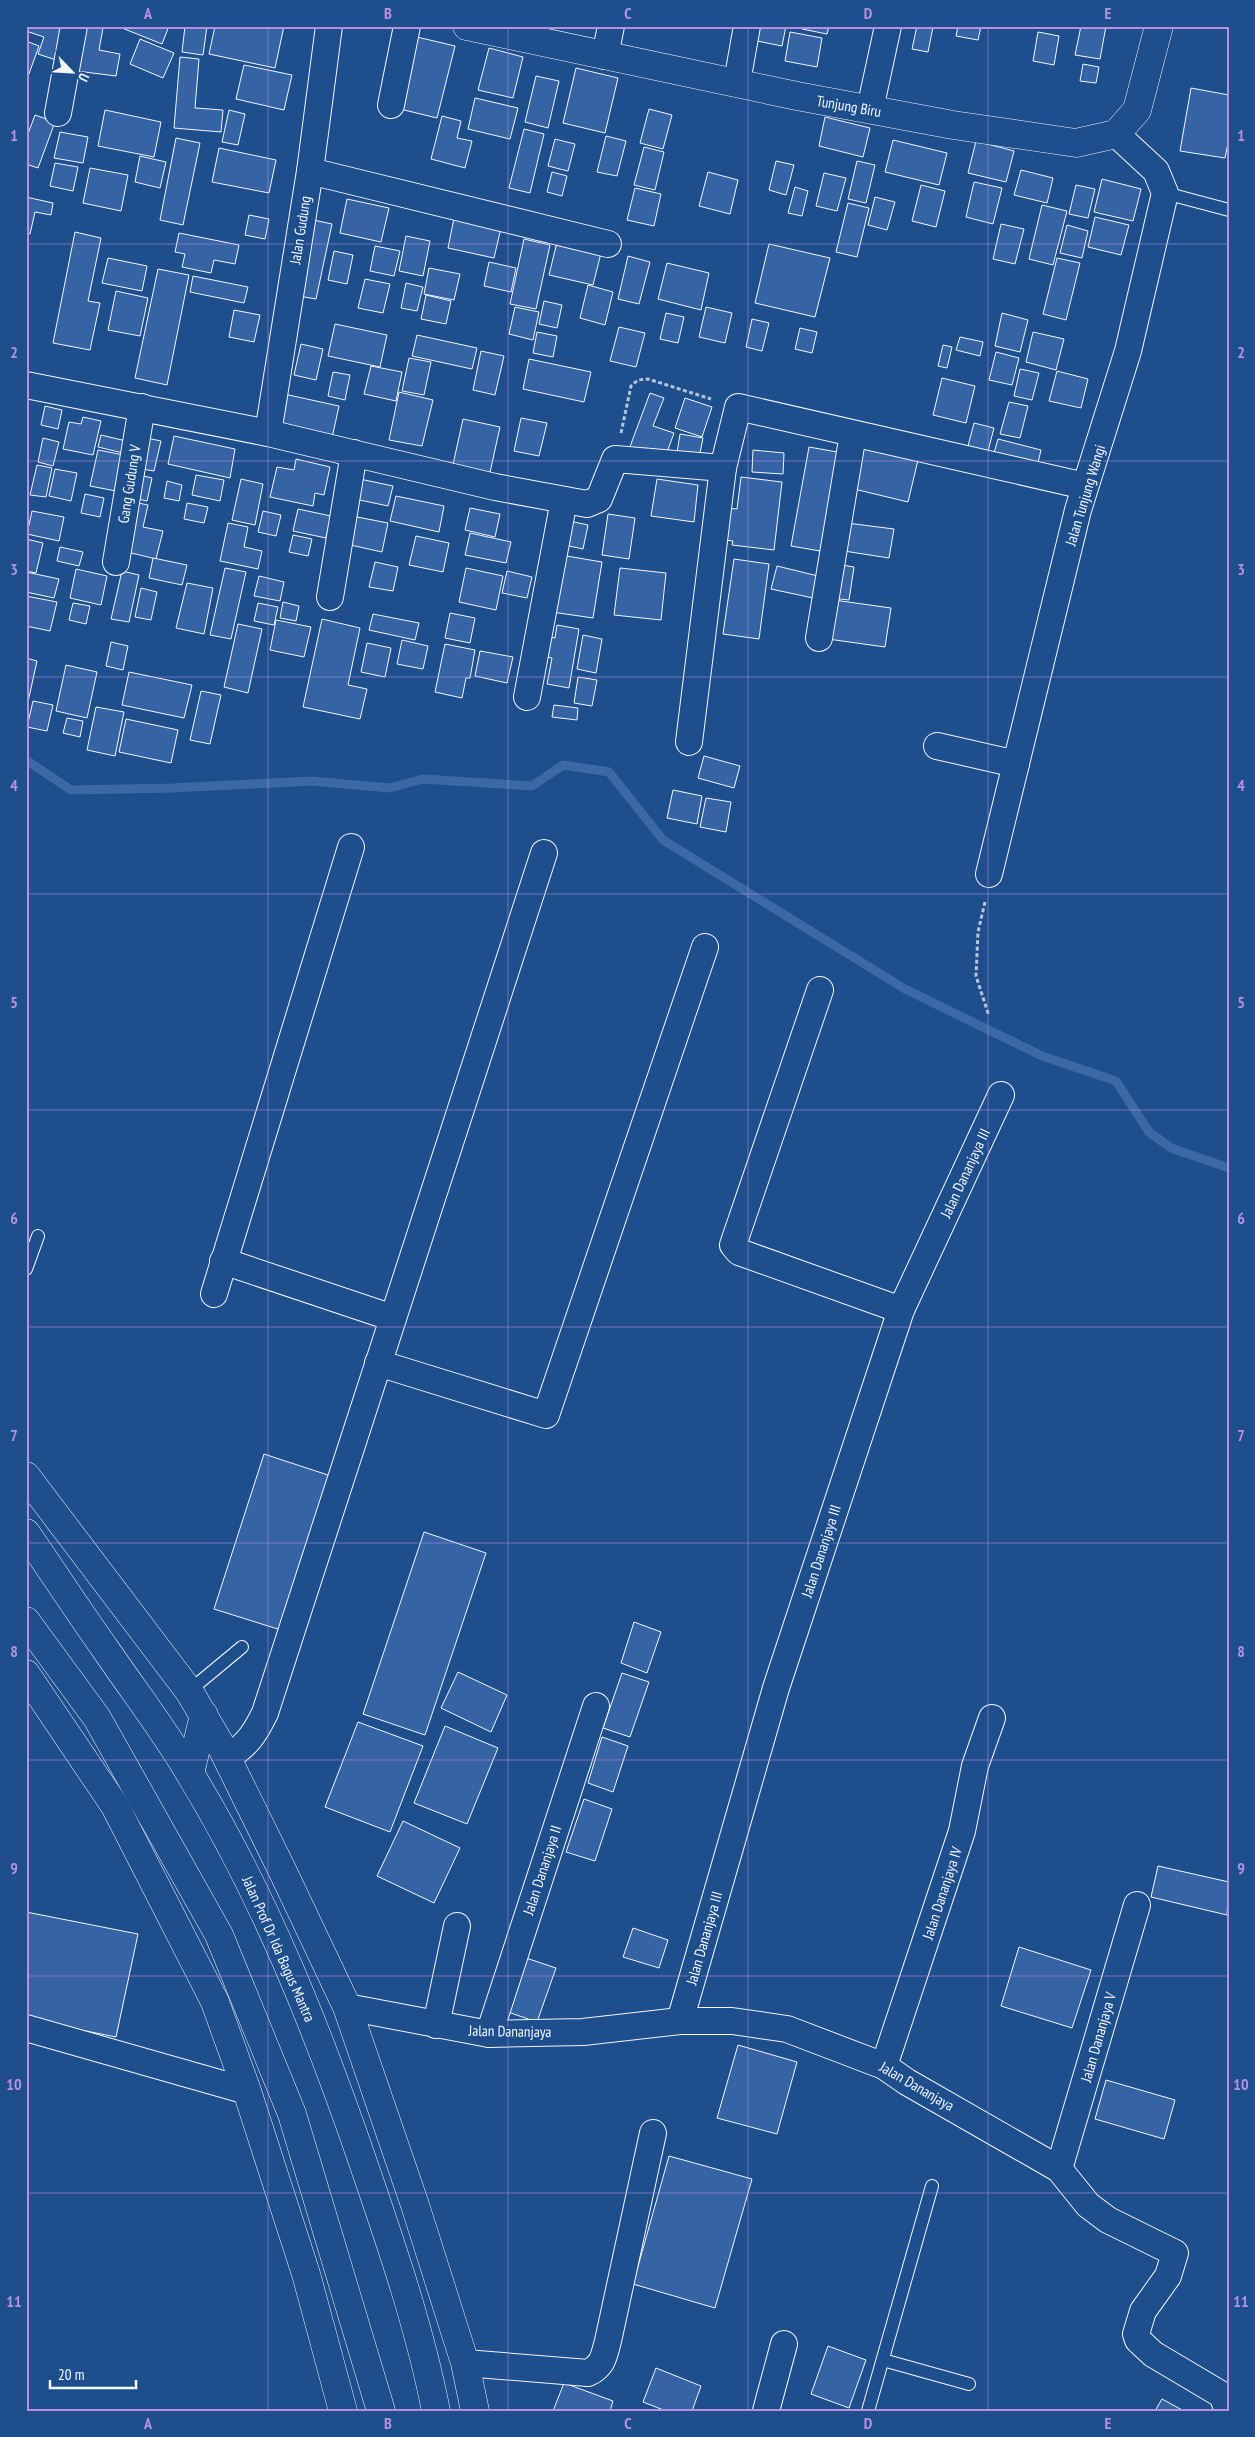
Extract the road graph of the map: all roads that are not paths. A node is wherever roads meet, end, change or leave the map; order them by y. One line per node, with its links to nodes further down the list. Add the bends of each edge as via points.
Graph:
1 (74, 26): 13 (street)
2 (330, 26): 15 (street, Jalan Gudung)
3 (407, 26): 11 (street)
4 (467, 26): 9 (main road, Tunjung Biru)
5 (610, 26): 9 (street)
6 (747, 26): 10 (street)
7 (888, 26): 12 (street)
8 (1159, 26): 14 (main road, via 1137,110)
9 (606, 56): 10 (main road, Tunjung Biru)
10 (737, 82): 12 (main road, Tunjung Biru)
11 (391, 105)
12 (870, 109): 14 (main road, Tunjung Biru, via 953,125 1076,142)
13 (58, 113)
14 (1116, 134): 16 (street, via 1156,171)
15 (310, 171): 18 (street); 21 (street, Jalan Gudung)
16 (1165, 193): 17 (lane); 25 (street, Jalan Tunjung Wangi, via 1128,351)
17 (1229, 210)
18 (608, 244)
19 (26, 385): 20 (street)
20 (142, 407): 21 (street); 27 (street, Gang Gudung V)
21 (268, 433): 23 (street)
22 (853, 434): 24 (street, via 738,408); 25 (street); 29 (street)
23 (354, 453): 26 (street); 28 (street)
24 (723, 468): 26 (street, via 615,460 599,499 587,504); 31 (street)
25 (1086, 486): 33 (street, Jalan Tunjung Wangi)
26 (564, 500): 30 (street)
27 (116, 562)
28 (330, 597)
29 (819, 638)
30 (528, 697)
31 (689, 742)
32 (936, 746): 33 (street)
33 (1016, 764): 36 (street, Jalan Tunjung Wangi)
34 (351, 846): 41 (street)
35 (544, 853): 45 (street)
36 (989, 874)
37 (705, 947): 46 (street, via 546,1415)
38 (820, 990): 44 (street, via 733,1245 739,1252)
39 (1001, 1095): 44 (street, Jalan Dananjaya III)
40 (38, 1236): 42 (lane)
41 (223, 1261): 43 (street); 45 (street)
42 (26, 1269)
43 (214, 1294)
44 (901, 1310): 63 (street, Jalan Dananjaya III, via 776,1688)
45 (393, 1318): 46 (street)
46 (378, 1363): 56 (street, via 265,1712 245,1746)
47 (26, 1476): 52 (main road)
48 (26, 1532): 57 (main road, Jalan Prof Dr Ida Bagus Mantra)
49 (26, 1621): 58 (main road, via 98,1718)
50 (242, 1647): 52 (lane)
51 (26, 1674): 59 (main road)
52 (189, 1690): 54 (main road)
53 (596, 1706): 66 (street, Jalan Dananjaya II)
54 (204, 1715): 56 (main road); 57 (main road)
55 (992, 1718): 67 (street, Jalan Dananjaya IV, via 975,1766 962,1831)
56 (227, 1758): 62 (main road)
57 (190, 1773): 78 (main road, Jalan Prof Dr Ida Bagus Mantra, via 241,1864 313,2024 396,2258)
58 (139, 1790): 59 (main road); 77 (main road, via 219,1935 292,2114)
59 (115, 1806): 68 (main road, via 215,2002)
60 (1137, 1905): 70 (street, Jalan Dananjaya V)
61 (457, 1926): 64 (street)
62 (347, 2006): 64 (street, Jalan Dananjaya); 74 (main road)
63 (680, 2021): 66 (street, Jalan Dananjaya, via 583,2032); 67 (street, Jalan Dananjaya, via 732,2021 787,2030)
64 (436, 2025): 66 (street, Jalan Dananjaya)
65 (26, 2028): 68 (street)
66 (489, 2034)
67 (884, 2066): 70 (street, Jalan Dananjaya)
68 (247, 2091): 76 (main road, via 306,2274)
69 (653, 2133): 74 (street, via 606,2350 598,2368 588,2373)
70 (1059, 2169): 82 (street, Jalan Dananjaya, via 1088,2205 1108,2220 1175,2253 1168,2276 1143,2311 1136,2334 1138,2340 1153,2354 1222,2395)
71 (932, 2186): 73 (lane)
72 (784, 2344): 80 (street)
73 (883, 2360): 75 (lane); 81 (lane)
74 (465, 2363): 79 (main road)
75 (969, 2384)
76 (343, 2411)
77 (381, 2411)
78 (436, 2411)
79 (475, 2411)
80 (766, 2411)
81 (868, 2411)
82 (1228, 2411)

